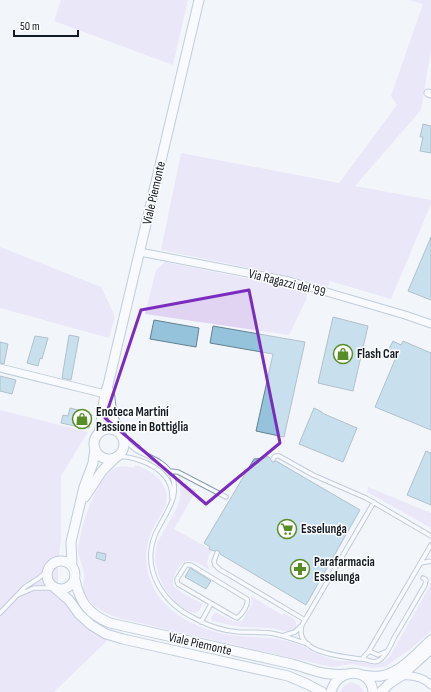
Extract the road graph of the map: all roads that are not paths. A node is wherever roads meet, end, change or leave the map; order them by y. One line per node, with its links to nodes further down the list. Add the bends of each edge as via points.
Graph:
1 (199, 0): 2 (street, Viale Piemonte)
2 (140, 252): 3 (street, Via Ragazzi del '99, via 289,281); 5 (street, Viale Piemonte)
3 (431, 324)
4 (0, 368): 5 (street)
5 (107, 389): 6 (street, Viale Piemonte); 7 (street, Viale Piemonte, via 112,415)
6 (99, 433): 7 (street, via 111,428); 8 (street, via 95,440)
7 (122, 436): 9 (street, via 124,449); 11 (lane, via 134,449 158,461)
8 (95, 448): 9 (street, via 99,455 106,459); 14 (street, via 93,463)
9 (117, 457): 14 (street, via 100,473); 15 (lane, via 132,458 163,474 170,485)
10 (273, 459): 13 (lane, via 275,456 281,457 309,473)
11 (170, 471): 12 (lane, via 178,472); 15 (lane, via 174,488)
12 (226, 497)
13 (374, 502): 16 (lane); 31 (lane)
14 (80, 503): 17 (street)
15 (171, 504): 32 (lane, via 154,539 151,550 152,569 158,586 170,602)
16 (431, 536)
17 (71, 542): 23 (street); 24 (street)
18 (430, 545): 19 (lane); 22 (lane)
19 (431, 551)
20 (217, 553): 31 (lane, via 215,566)
21 (431, 561): 22 (lane)
22 (420, 563): 39 (lane)
23 (52, 565): 24 (street, via 61,561); 27 (street, via 48,579); 28 (lane)
24 (72, 566): 26 (street, via 76,574)
25 (423, 578): 38 (lane, via 426,580 425,585)
26 (75, 580): 27 (street, via 70,587); 41 (street, Viale Piemonte, via 84,605 110,623 292,664 321,673)
27 (55, 588): 28 (lane, via 34,588); 45 (street, Viale Piemonte, via 69,600 85,620 106,634 288,676)
28 (17, 596): 30 (lane)
29 (211, 604): 29 (lane, via 237,618 248,601 190,565 186,565 177,582); 32 (lane)
30 (0, 613)
31 (305, 620): 33 (lane)
32 (200, 622): 34 (lane, via 227,630)
33 (302, 625): 34 (lane, via 295,632); 36 (lane, via 302,639)
34 (284, 636): 36 (lane)
35 (431, 640): 42 (street, Viale Piemonte, via 390,674 376,677)
36 (308, 644): 40 (lane, via 336,656)
37 (431, 649): 43 (street)
38 (388, 650): 39 (lane, via 378,655); 40 (lane, via 376,662)
39 (369, 651): 40 (lane)
40 (362, 659)
41 (348, 674): 42 (street, Viale Piemonte); 46 (street, via 336,680)
42 (362, 675): 47 (street, via 371,683)
43 (401, 676): 44 (street, via 418,677); 48 (street)
44 (431, 685)
45 (322, 692)
46 (331, 692)
47 (373, 692)
48 (381, 692)

